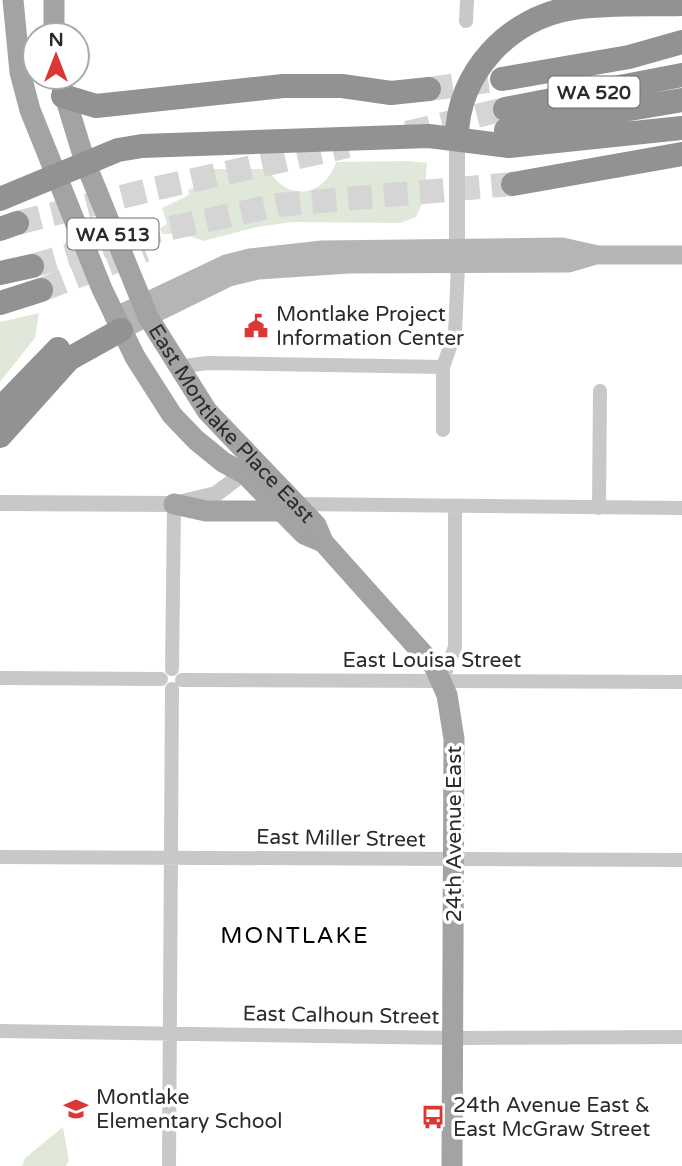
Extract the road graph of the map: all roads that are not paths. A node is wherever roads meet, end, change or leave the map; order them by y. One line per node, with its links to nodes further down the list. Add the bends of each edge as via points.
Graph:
1 (13, 0): 19 (main road, WA 513, via 20,72)
2 (54, 0): 5 (main road)
3 (467, 0): 6 (street)
4 (682, 4): 16 (highway, via 573,8 527,23 489,53 475,73 457,118)
5 (54, 21)
6 (466, 21)
7 (682, 42): 9 (highway, via 629,57)
8 (682, 75): 14 (highway, WA 520)
9 (502, 79)
10 (429, 89): 12 (highway, via 391,93 342,86 283,86 96,106)
11 (62, 91): 18 (main road, WA 513)
12 (68, 91)
13 (682, 100): 16 (highway)
14 (505, 109)
15 (682, 128): 16 (highway, via 509,146)
16 (457, 137): 18 (highway, via 142,146); 23 (street)
17 (682, 154): 20 (highway)
18 (85, 162): 19 (highway); 28 (main road, WA 513)
19 (57, 178): 21 (highway); 29 (main road, WA 513)
20 (513, 184)
21 (0, 199)
22 (682, 255): 23 (main road, via 598,255 569,263)
23 (457, 258): 28 (main road, via 258,270); 31 (street, via 456,332)
24 (33, 266): 25 (highway)
25 (0, 273)
26 (41, 289): 27 (highway)
27 (0, 303)
28 (145, 311): 29 (main road); 30 (main road, East Montlake Place East)
29 (118, 324): 33 (highway, via 55,351); 35 (highway, via 69,359); 36 (main road, East Montlake Place East, via 172,415 223,463)
30 (177, 367): 31 (street, via 207,363); 36 (main road, East Montlake Place East)
31 (443, 367): 34 (street)
32 (600, 391): 41 (street)
33 (0, 409)
34 (443, 430)
35 (0, 436)
36 (250, 468): 38 (street, via 216,494); 40 (main road, East Montlake Place East)
37 (0, 503): 38 (street)
38 (174, 504): 40 (main road, via 206,511); 44 (street)
39 (455, 506): 40 (street); 41 (street); 45 (street, via 455,647)
40 (288, 507): 45 (main road, East Montlake Place East, via 304,534 323,542 425,652)
41 (599, 508): 42 (street)
42 (682, 508)
43 (0, 678): 44 (street, East Louisa Street)
44 (172, 679): 45 (street, East Louisa Street); 48 (street)
45 (442, 681): 46 (street, East Louisa Street); 49 (main road, 24th Avenue East, via 454,732)
46 (682, 682)
47 (0, 857): 48 (street, East Miller Street)
48 (171, 857): 49 (street, East Miller Street); 52 (street)
49 (453, 860): 50 (street, East Miller Street); 54 (main road, 24th Avenue East)
50 (682, 860)
51 (0, 1031): 52 (street, East Calhoun Street)
52 (170, 1034): 54 (street, East Calhoun Street); 55 (street)
53 (682, 1037): 54 (street, East Calhoun Street)
54 (453, 1038): 56 (main road, 24th Avenue East)
55 (169, 1166)
56 (452, 1166)

